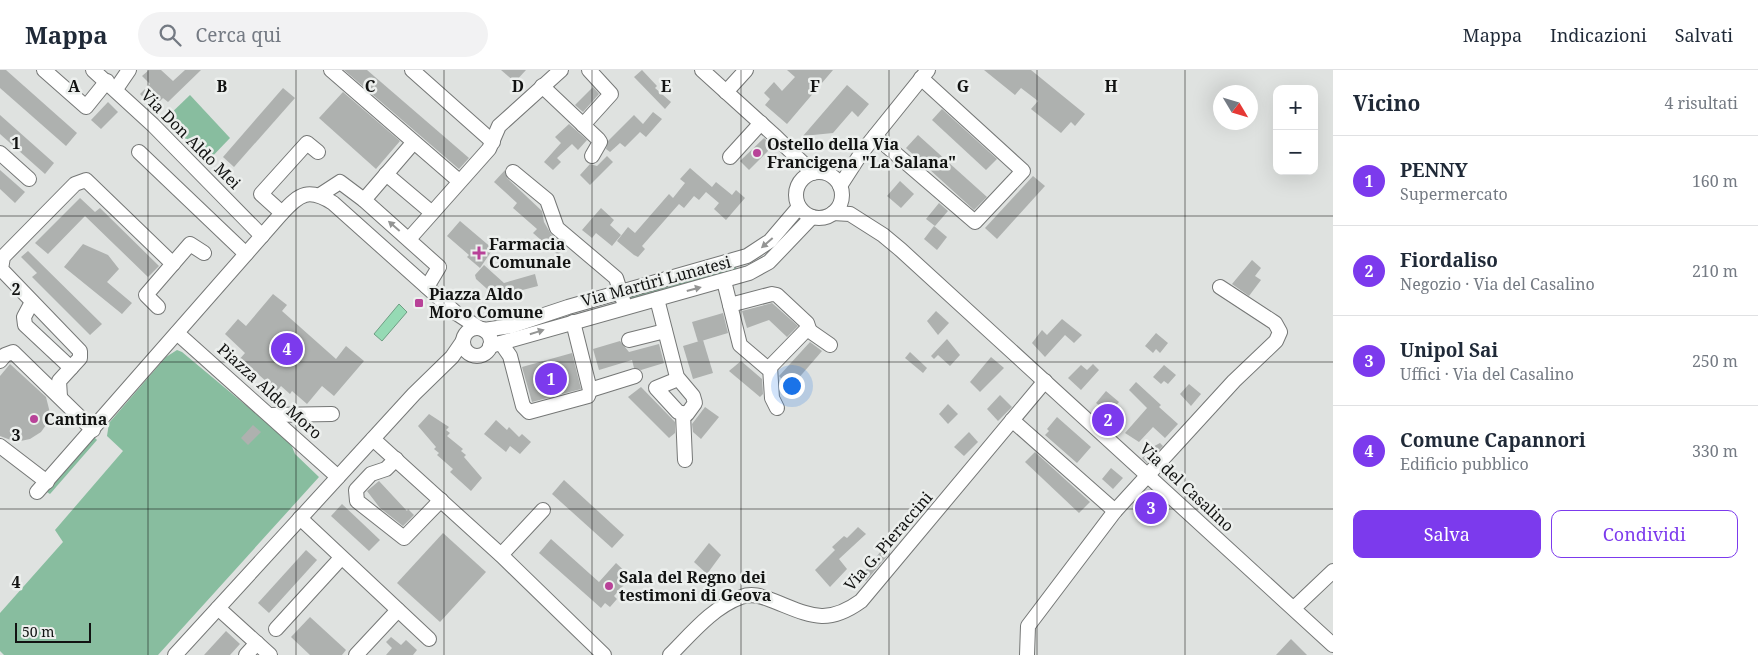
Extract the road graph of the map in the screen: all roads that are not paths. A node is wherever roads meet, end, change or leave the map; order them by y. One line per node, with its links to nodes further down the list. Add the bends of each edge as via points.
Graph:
1 (44, 70): 11 (street, via 86,107)
2 (93, 70): 11 (street, Via Don Aldo Mei)
3 (129, 70): 11 (street)
4 (331, 70): 18 (street)
5 (412, 70): 17 (street)
6 (562, 70): 12 (street)
7 (588, 70): 15 (street, via 611,94)
8 (702, 70): 13 (street)
9 (746, 70): 13 (street)
10 (924, 74): 16 (street); 16 (street, via 1023,171 975,222)
11 (112, 85): 43 (street, Via Don Aldo Mei)
12 (542, 86): 15 (street); 17 (street, via 499,126)
13 (726, 92): 14 (street)
14 (761, 123): 23 (street); 25 (street)
15 (583, 125): 24 (street, via 600,142)
16 (875, 136): 21 (street)
17 (493, 142): 31 (street)
18 (413, 143): 28 (street); 31 (street)
19 (139, 152): 46 (street)
20 (318, 152): 39 (street, via 307,143 261,194)
21 (862, 152): 29 (street); 33 (street)
22 (0, 153): 30 (street)
23 (794, 153): 27 (street); 32 (street, via 800,172)
24 (592, 156)
25 (730, 157)
26 (513, 172): 53 (street, via 547,200 557,228 616,278)
27 (813, 173): 29 (street); 32 (street)
28 (386, 174): 35 (street); 38 (street)
29 (828, 174): 33 (street)
30 (29, 178)
31 (459, 181): 38 (street)
32 (799, 184): 37 (street, via 796,196)
33 (840, 186): 36 (street)
34 (320, 195): 35 (street, via 340,182); 39 (street, via 302,195); 51 (street)
35 (364, 200): 44 (street, one-way to 35)
36 (841, 201): 40 (street); 42 (street, Via del Casalino, via 869,219)
37 (799, 207): 41 (street); 47 (street, Via Martiri Lunatesi, one-way to 47, via 770,241)
38 (431, 212): 44 (street)
39 (282, 213): 43 (street)
40 (833, 214): 41 (street, via 823,218); 42 (street, Via del Casalino, via 850,214)
41 (812, 217): 49 (street, Via Martiri Lunatesi, via 778,255)
42 (882, 235): 76 (street, Via del Casalino)
43 (262, 236): 46 (street)
44 (409, 239): 51 (street, via 439,267)
45 (204, 253): 48 (street, via 190,244)
46 (246, 254): 64 (street)
47 (747, 256): 49 (street); 53 (street, Via Martiri Lunatesi)
48 (173, 264): 55 (street, via 86,180 68,190 1,261 1,269); 57 (street, via 146,295)
49 (752, 272): 50 (street, Via Martiri Lunatesi)
50 (724, 281): 54 (street, Via Martiri Lunatesi, one-way to 50); 56 (street)
51 (427, 287): 59 (street)
52 (1220, 287): 89 (street, via 1274,323 1280,332 1276,341 1234,381)
53 (621, 293): 58 (street); 61 (street, Via Martiri Lunatesi, via 511,326)
54 (657, 299): 58 (street, Via Martiri Lunatesi); 63 (street)
55 (32, 302): 73 (street, via 24,316 25,325); 73 (street, via 80,351 80,358)
56 (730, 305): 62 (street, via 777,295 807,323); 72 (street, via 740,345 767,368)
57 (158, 307)
58 (625, 308): 60 (street, Via Martiri Lunatesi)
59 (456, 313): 61 (street); 65 (street)
60 (573, 322): 67 (street, Via Martiri Lunatesi, one-way to 60); 77 (street)
61 (481, 329): 65 (street, Via Martiri Lunatesi, via 470,330); 67 (street)
62 (809, 329): 68 (street); 72 (street)
63 (665, 331): 66 (street); 75 (street)
64 (177, 333): 82 (street, Piazza Aldo Moro); 84 (street)
65 (464, 339): 69 (street, via 465,349); 71 (street, Via Martiri Lunatesi)
66 (629, 340)
67 (496, 345): 69 (street, Via Martiri Lunatesi, via 485,354); 77 (street, via 510,356 524,413 588,396)
68 (830, 345)
69 (472, 355): 71 (street, Via Martiri Lunatesi)
70 (0, 361): 78 (street, via 13,352)
71 (444, 366): 85 (street, Via Martiri Lunatesi)
72 (770, 367): 79 (street, via 772,398)
73 (71, 368): 78 (street, via 59,381)
74 (635, 376): 77 (street)
75 (678, 379): 81 (street, via 695,403 687,414); 81 (street, via 656,388)
76 (1045, 381): 83 (street, Via G. Pieraccini); 89 (street, Via del Casalino)
77 (590, 390)
78 (60, 397): 84 (street)
79 (777, 408)
80 (332, 414): 82 (street)
81 (683, 414): 88 (street)
82 (270, 415): 90 (street, Piazza Aldo Moro)
83 (1012, 420): 93 (street); 110 (street, Via G. Pieraccini, via 855,606 816,618 757,594 743,596 720,607)
84 (93, 430): 86 (street, via 42,487)
85 (373, 439): 87 (street); 90 (street, Via Martiri Lunatesi)
86 (0, 446)
87 (396, 459): 91 (street); 91 (street, via 386,469 372,474 356,490 357,501 404,538)
88 (685, 460)
89 (1148, 474): 93 (street); 99 (street, Via del Casalino)
90 (338, 477): 94 (street, Via Martiri Lunatesi)
91 (441, 500): 95 (street)
92 (543, 510): 95 (street)
93 (1115, 511): 111 (street, via 1028,626)
94 (300, 518): 96 (street); 98 (street, Via Martiri Lunatesi)
95 (501, 555): 109 (street)
96 (341, 558): 100 (street); 101 (street)
97 (1333, 571): 99 (street)
98 (218, 608): 103 (street); 105 (street, Via Martiri Lunatesi)
99 (1294, 608): 104 (street, Via del Casalino)
100 (398, 610): 102 (street); 108 (street)
101 (276, 629)
102 (429, 639)
103 (257, 642): 106 (street); 107 (street)
104 (1333, 645)
105 (175, 655)
106 (246, 655)
107 (270, 655)
108 (356, 655)
109 (604, 655)
110 (670, 655)
111 (1027, 655)

